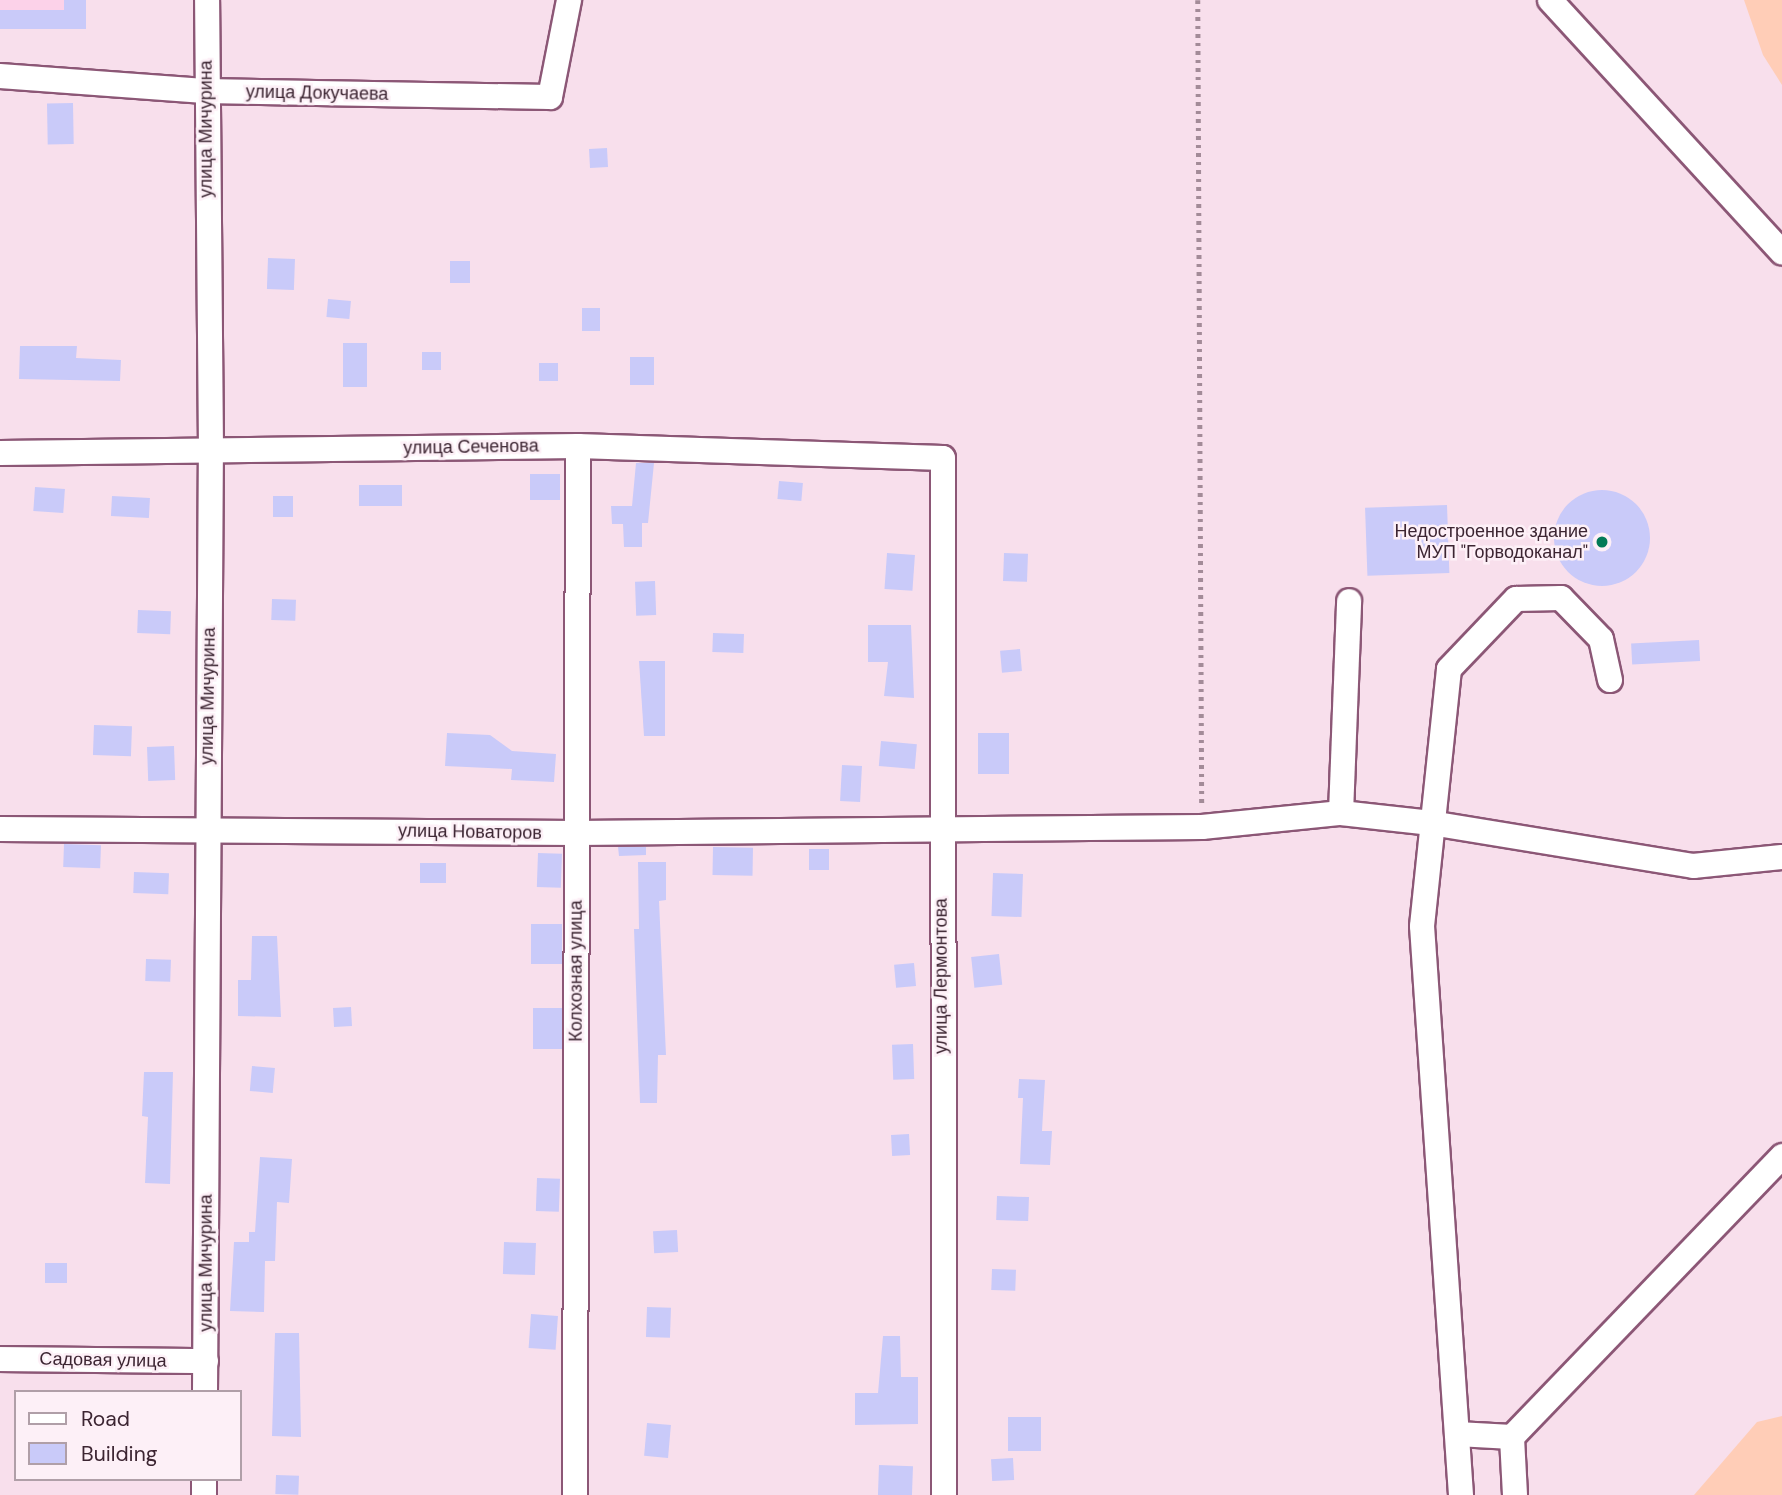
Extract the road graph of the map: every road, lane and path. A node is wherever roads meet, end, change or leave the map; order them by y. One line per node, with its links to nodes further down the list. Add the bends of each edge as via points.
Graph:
1 (206, 0): 6 (street, улица Мичурина)
2 (569, 0): 6 (street, улица Докучаева, via 550,97)
3 (1198, 0): 16 (path)
4 (1550, 0): 7 (street)
5 (0, 76): 6 (street, улица Докучаева)
6 (204, 91): 9 (street, улица Мичурина)
7 (1782, 252)
8 (578, 446): 9 (street, улица Сеченова); 11 (street, улица Сеченова); 20 (street, Колхозная улица)
9 (211, 449): 10 (street, улица Сеченова); 19 (street, улица Мичурина)
10 (0, 453)
11 (943, 457): 17 (street, улица Лермонтова)
12 (1349, 601): 14 (street)
13 (1610, 680): 15 (street, via 1601,639 1560,598 1516,599 1449,668)
14 (1341, 813): 15 (street, улица Новаторов); 16 (street, улица Новаторов)
15 (1431, 822): 21 (street, улица Новаторов, via 1693,866); 26 (street, via 1422,926)
16 (1202, 827): 17 (street, улица Новаторов)
17 (940, 828): 20 (street, улица Новаторов); 29 (street, улица Лермонтова)
18 (0, 829): 19 (street, улица Новаторов)
19 (207, 830): 20 (street, улица Новаторов); 24 (street, улица Мичурина)
20 (577, 833): 28 (street, Колхозная улица)
21 (1782, 857)
22 (1782, 1156): 27 (street)
23 (0, 1359): 24 (street, Садовая улица)
24 (205, 1361): 25 (street, улица Мичурина)
25 (205, 1390)
26 (1457, 1434): 27 (street); 30 (street)
27 (1512, 1437): 31 (street)
28 (575, 1495)
29 (944, 1495)
30 (1461, 1495)
31 (1515, 1495)

